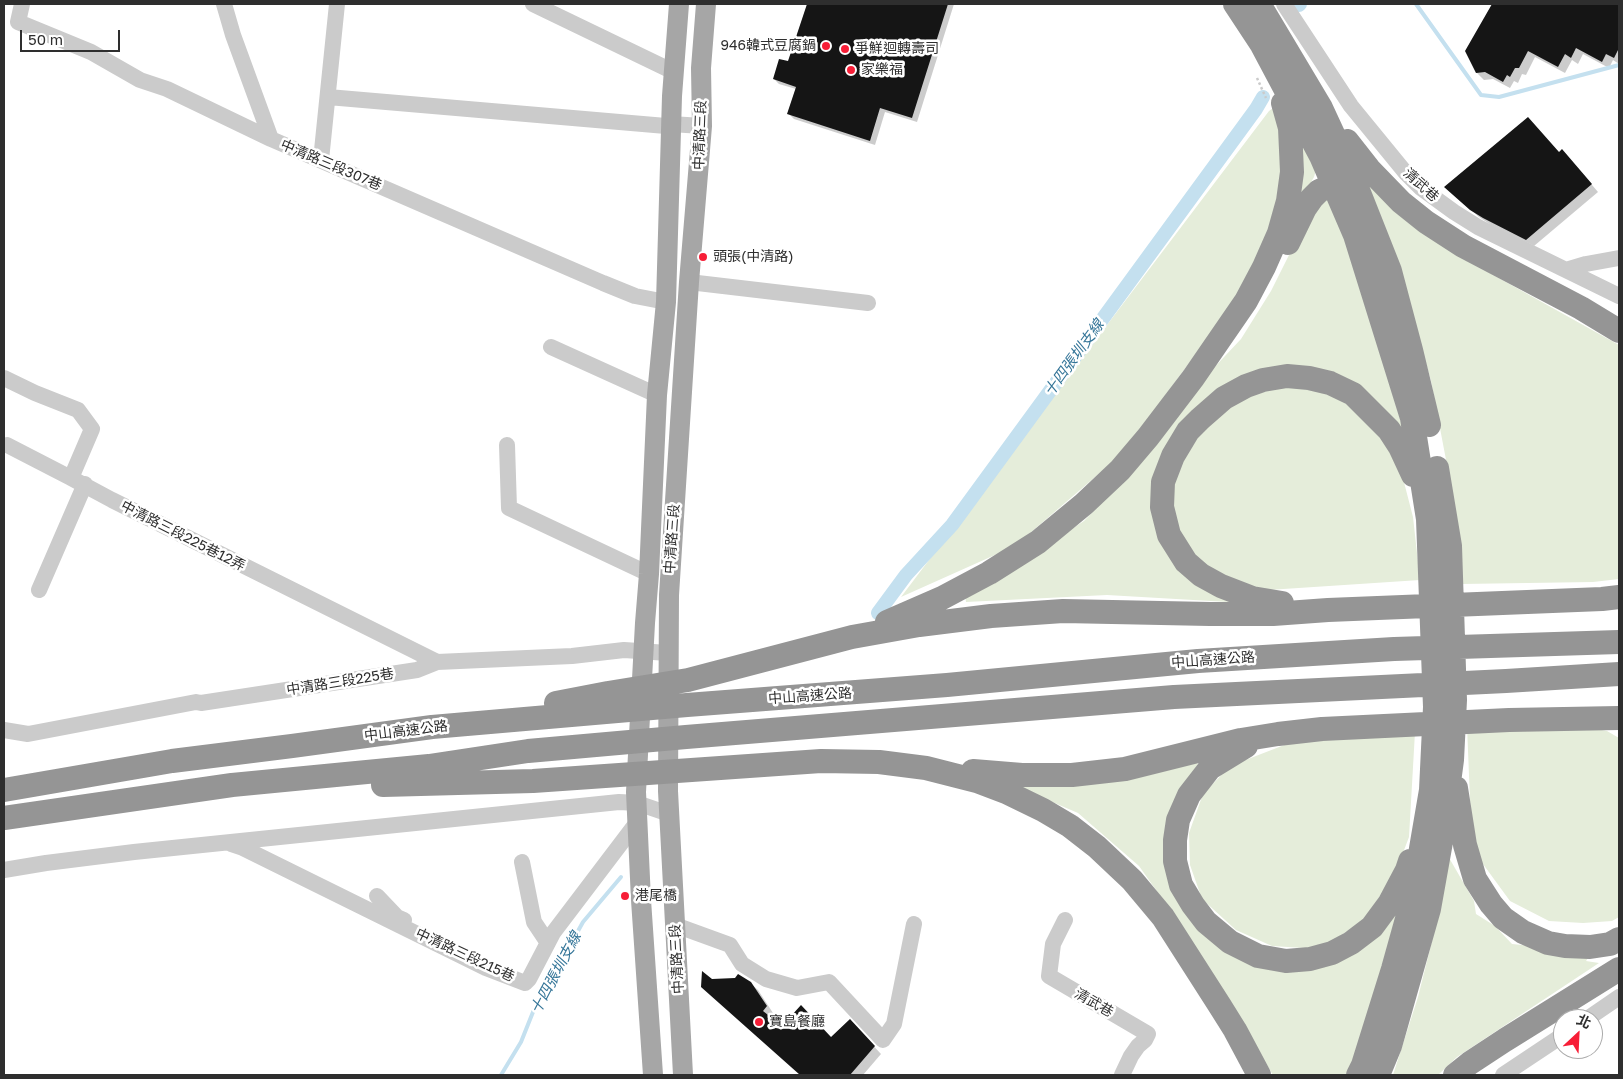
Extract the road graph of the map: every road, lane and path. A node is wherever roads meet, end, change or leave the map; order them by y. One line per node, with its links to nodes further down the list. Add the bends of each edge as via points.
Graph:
1 (22, 4): 16 (street, 中清路三段307巷, via 18,22 91,52 140,80 167,89)
2 (224, 4): 16 (street)
3 (337, 4): 12 (street)
4 (533, 4): 11 (street)
5 (679, 4): 11 (main road, 中清路三段)
6 (706, 4): 15 (main road, 中清路三段, via 701,68)
7 (1235, 4): 10 (highway)
8 (1259, 4): 13 (highway)
9 (1284, 4): 20 (street, 清武巷, via 1351,106 1421,188 1478,227)
10 (1262, 45): 18 (highway, via 1321,156); 28 (highway, via 1290,128 1292,172 1288,201 1279,233 1246,301)
11 (674, 72): 14 (main road, 中清路三段)
12 (328, 97): 14 (street); 17 (street)
13 (1321, 108): 18 (highway); 25 (highway, via 1369,169 1400,202 1426,222 1463,246)
14 (671, 124): 15 (street); 23 (main road, 中清路三段)
15 (702, 126): 21 (main road, 中清路三段)
16 (272, 139): 17 (street, 中清路三段307巷)
17 (321, 160): 23 (street, 中清路三段307巷, via 603,283 636,296)
18 (1343, 179): 28 (highway, via 1312,198 1258,302 1240,327); 33 (highway, via 1355,235 1412,418); 50 (highway, via 1390,271 1425,406 1450,546 1455,700)
19 (1619, 258): 20 (street)
20 (1566, 270): 22 (street, 清武巷)
21 (689, 282): 24 (street); 41 (main road, 中清路三段)
22 (1619, 296)
23 (666, 302): 29 (main road, 中清路三段)
24 (868, 302)
25 (1619, 331)
26 (551, 347): 29 (street)
27 (4, 378): 32 (street, via 78,410 92,429)
28 (1193, 378): 38 (highway, via 1120,470 1038,542 942,598)
29 (657, 394): 34 (main road, 中清路三段)
30 (7, 445): 32 (street, 中清路三段225巷12弄)
31 (507, 445): 34 (street, via 509,508)
32 (78, 481): 35 (street); 42 (street, 中清路三段225巷12弄)
33 (1428, 519): 37 (highway, via 1410,467 1389,430 1353,394 1330,382 1287,376 1263,380 1224,398 1200,419 1172,456 1163,482 1162,507 1169,535 1186,562 1220,586 1252,598); 54 (highway, via 1435,707)
34 (649, 574): 40 (main road, 中清路三段)
35 (39, 590)
36 (1619, 597): 37 (highway)
37 (1328, 610): 38 (highway, via 1273,614 1063,611 991,616)
38 (852, 637): 46 (highway, via 688,680)
39 (1619, 642): 46 (highway, 中山高速公路, via 1394,648 1198,660 946,685)
40 (644, 651): 41 (street, 中清路三段225巷); 42 (street, 中清路三段225巷); 55 (main road, 中清路三段)
41 (668, 653): 56 (main road, 中清路三段)
42 (437, 662): 47 (street, 中清路三段225巷, via 417,670 196,702 28,734)
43 (1619, 674): 52 (highway, via 1174,697 528,751 429,766)
44 (1561, 718): 45 (highway); 48 (highway, via 1322,729); 49 (highway)
45 (1619, 718)
46 (432, 727): 53 (highway, 中山高速公路, via 172,761)
47 (9, 731)
48 (1278, 734): 51 (highway, via 1125,769 1072,775); 54 (highway, via 1240,749 1210,768 1189,795 1178,820 1175,840 1175,860 1181,885 1192,905 1230,942 1258,956 1286,961 1310,959 1351,944 1372,927 1407,870)
49 (1619, 735)
50 (1452, 760): 65 (highway, via 1465,845 1475,879 1503,918 1523,932 1548,943 1590,947); 79 (highway, via 1429,909 1390,1046)
51 (926, 768): 52 (highway, via 879,762 821,762 533,781 310,788); 77 (highway, via 977,780 1006,792 1070,826 1097,847 1132,880 1162,917 1235,1030)
52 (232, 785): 57 (highway)
53 (4, 790)
54 (1431, 790): 78 (highway, via 1412,901)
55 (637, 812): 56 (street); 58 (street, via 619,802); 66 (street, 中清路三段215巷); 73 (main road, 中清路三段)
56 (669, 814): 64 (main road, 中清路三段)
57 (4, 818)
58 (227, 844): 60 (street, via 76,859); 67 (street, 中清路三段215巷, via 243,848)
59 (522, 862): 66 (street, via 534,922)
60 (4, 870)
61 (377, 896): 67 (street, via 397,917 467,950)
62 (1065, 920): 76 (street, 清武巷, via 1053,944 1049,976 1148,1034 1130,1056)
63 (914, 924): 71 (street, via 894,1024)
64 (675, 925): 71 (street, via 730,945 742,964 766,979 797,988 829,982); 74 (main road, 中清路三段)
65 (1619, 939)
66 (548, 943): 67 (street, 中清路三段215巷, via 525,983)
67 (466, 957)
68 (1619, 969): 80 (highway, via 1498,1044)
69 (1619, 997): 70 (street)
70 (1602, 1009)
71 (883, 1040): 75 (path)
72 (1553, 1042): 81 (street)
73 (653, 1075)
74 (683, 1075)
75 (856, 1075)
76 (1122, 1075)
77 (1258, 1075)
78 (1358, 1075)
79 (1378, 1075)
80 (1456, 1075)
81 (1503, 1075)

